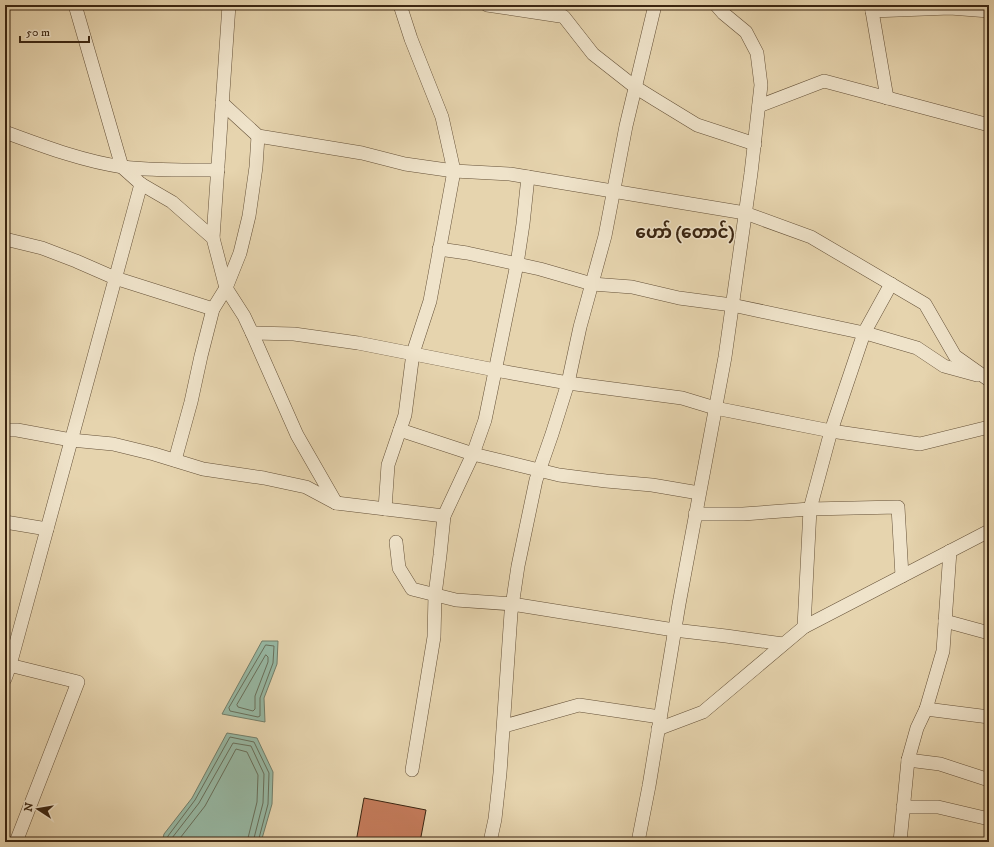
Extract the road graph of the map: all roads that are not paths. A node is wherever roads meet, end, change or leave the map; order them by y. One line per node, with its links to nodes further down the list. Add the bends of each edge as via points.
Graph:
1 (75, 5): 19 (street)
2 (229, 5): 13 (street)
3 (400, 5): 21 (street, via 442,117)
4 (487, 5): 10 (street)
5 (546, 5): 10 (street)
6 (655, 5): 11 (street)
7 (716, 5): 14 (street, via 746,32 757,52 761,85)
8 (871, 8): 9 (street, via 950,8); 12 (street)
9 (989, 11)
10 (564, 17): 11 (street, via 593,54)
11 (635, 87): 18 (street, via 698,125); 24 (street)
12 (887, 98): 14 (street, via 824,81); 15 (street)
13 (222, 103): 17 (street); 20 (street)
14 (759, 106): 18 (street)
15 (989, 125)
16 (5, 132): 19 (street, via 82,158)
17 (258, 136): 21 (street, via 362,153 405,164); 33 (street, via 249,216 240,253)
18 (755, 144): 25 (street)
19 (122, 167): 20 (street); 23 (street)
20 (218, 170): 26 (street)
21 (454, 172): 22 (street); 28 (street)
22 (528, 177): 24 (street); 29 (street)
23 (140, 184): 26 (street, via 172,202); 30 (street)
24 (614, 190): 25 (street); 31 (street)
25 (745, 213): 32 (street, via 810,237); 34 (street)
26 (213, 238): 33 (street)
27 (5, 239): 30 (street, via 42,248)
28 (439, 249): 29 (street); 38 (street, via 430,301)
29 (516, 264): 31 (street); 39 (street)
30 (115, 278): 35 (street); 47 (street)
31 (592, 284): 34 (street, via 632,287 679,298); 41 (street)
32 (891, 284): 37 (street); 40 (street, via 925,304 955,356)
33 (226, 288): 35 (street); 36 (street)
34 (732, 305): 37 (street); 42 (street)
35 (213, 309): 49 (street)
36 (252, 333): 38 (street, via 301,335); 52 (street, via 297,435)
37 (864, 333): 40 (street, via 917,348 944,366); 46 (street)
38 (413, 353): 39 (street); 45 (street, via 405,415)
39 (495, 370): 41 (street); 48 (street, via 486,420)
40 (987, 379)
41 (568, 383): 42 (street, via 682,398); 50 (street)
42 (715, 408): 46 (street); 51 (street)
43 (989, 427): 46 (street, via 920,444)
44 (5, 430): 47 (street)
45 (400, 430): 48 (street); 53 (street, via 388,465)
46 (831, 431): 54 (street)
47 (71, 440): 49 (street, via 113,444); 58 (street)
48 (472, 454): 50 (street); 56 (street)
49 (175, 460): 52 (street, via 203,469 306,487)
50 (539, 471): 51 (street); 64 (street)
51 (699, 493): 55 (street)
52 (336, 503): 53 (street)
53 (385, 509): 56 (street)
54 (810, 509): 55 (street, via 743,514); 62 (street, via 898,507); 66 (street)
55 (695, 514): 67 (street)
56 (444, 516): 63 (street)
57 (5, 522): 58 (street)
58 (47, 530): 70 (street)
59 (989, 531): 61 (street)
60 (396, 542): 63 (street, via 399,568 412,589)
61 (950, 551): 62 (street); 65 (street)
62 (902, 576): 66 (street)
63 (435, 595): 64 (street, via 456,600); 77 (street, via 434,637)
64 (512, 604): 67 (street); 75 (street)
65 (945, 621): 68 (street); 72 (street, via 942,651)
66 (804, 626): 69 (street)
67 (674, 630): 69 (street); 74 (street)
68 (989, 633)
69 (783, 644): 74 (street, via 703,712)
70 (8, 664): 71 (street); 81 (street, via 78,682)
71 (5, 679)
72 (926, 709): 73 (street); 76 (street, via 917,728)
73 (989, 716)
74 (659, 723): 75 (street, via 579,705); 83 (street)
75 (504, 726): 82 (street, via 496,812)
76 (908, 760): 78 (street, via 940,764); 79 (street)
77 (412, 770)
78 (989, 780)
79 (903, 807): 80 (street, via 938,807); 84 (street)
80 (989, 819)
81 (16, 842)
82 (490, 842)
83 (638, 842)
84 (900, 842)

